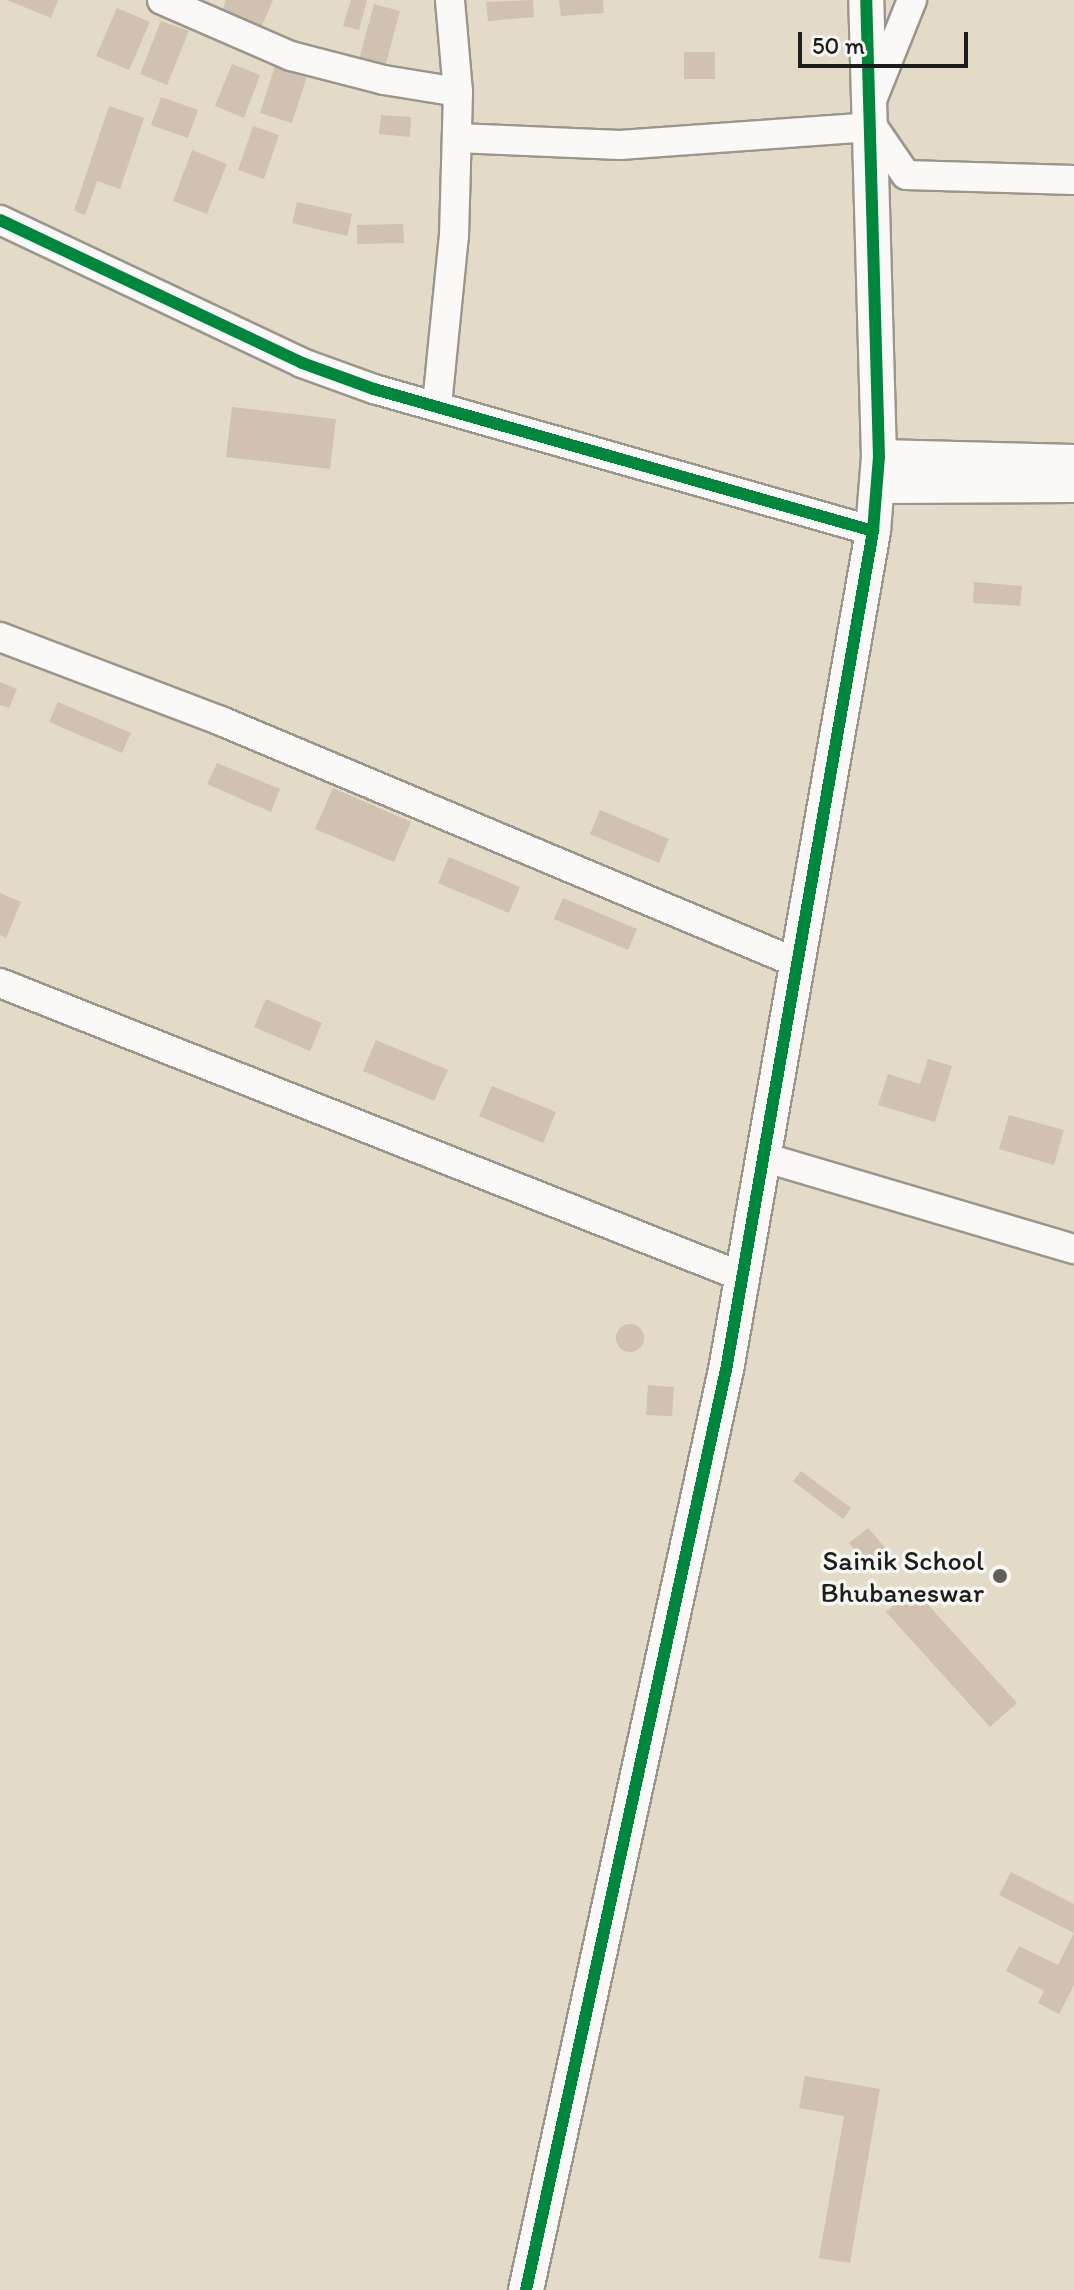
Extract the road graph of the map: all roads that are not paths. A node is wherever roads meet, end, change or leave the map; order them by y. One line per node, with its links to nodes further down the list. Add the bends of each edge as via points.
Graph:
1 (162, 0): 5 (street, via 291,56)
2 (450, 0): 5 (street)
3 (866, 0): 6 (street)
4 (912, 0): 6 (street)
5 (458, 92): 7 (street)
6 (872, 114): 7 (street, via 620,145); 8 (street, via 906,175); 12 (street)
7 (457, 138): 10 (street, via 454,236)
8 (1074, 180)
9 (0, 220): 10 (street, via 302,363)
10 (437, 405): 14 (street)
11 (1074, 462): 12 (street)
12 (878, 472): 13 (street); 14 (street)
13 (1074, 485)
14 (873, 531): 16 (street)
15 (0, 637): 16 (street, via 221,721)
16 (797, 963): 18 (street)
17 (0, 983): 20 (street)
18 (763, 1157): 19 (street); 20 (street)
19 (1074, 1249)
20 (743, 1277): 21 (street)
21 (526, 2290)

